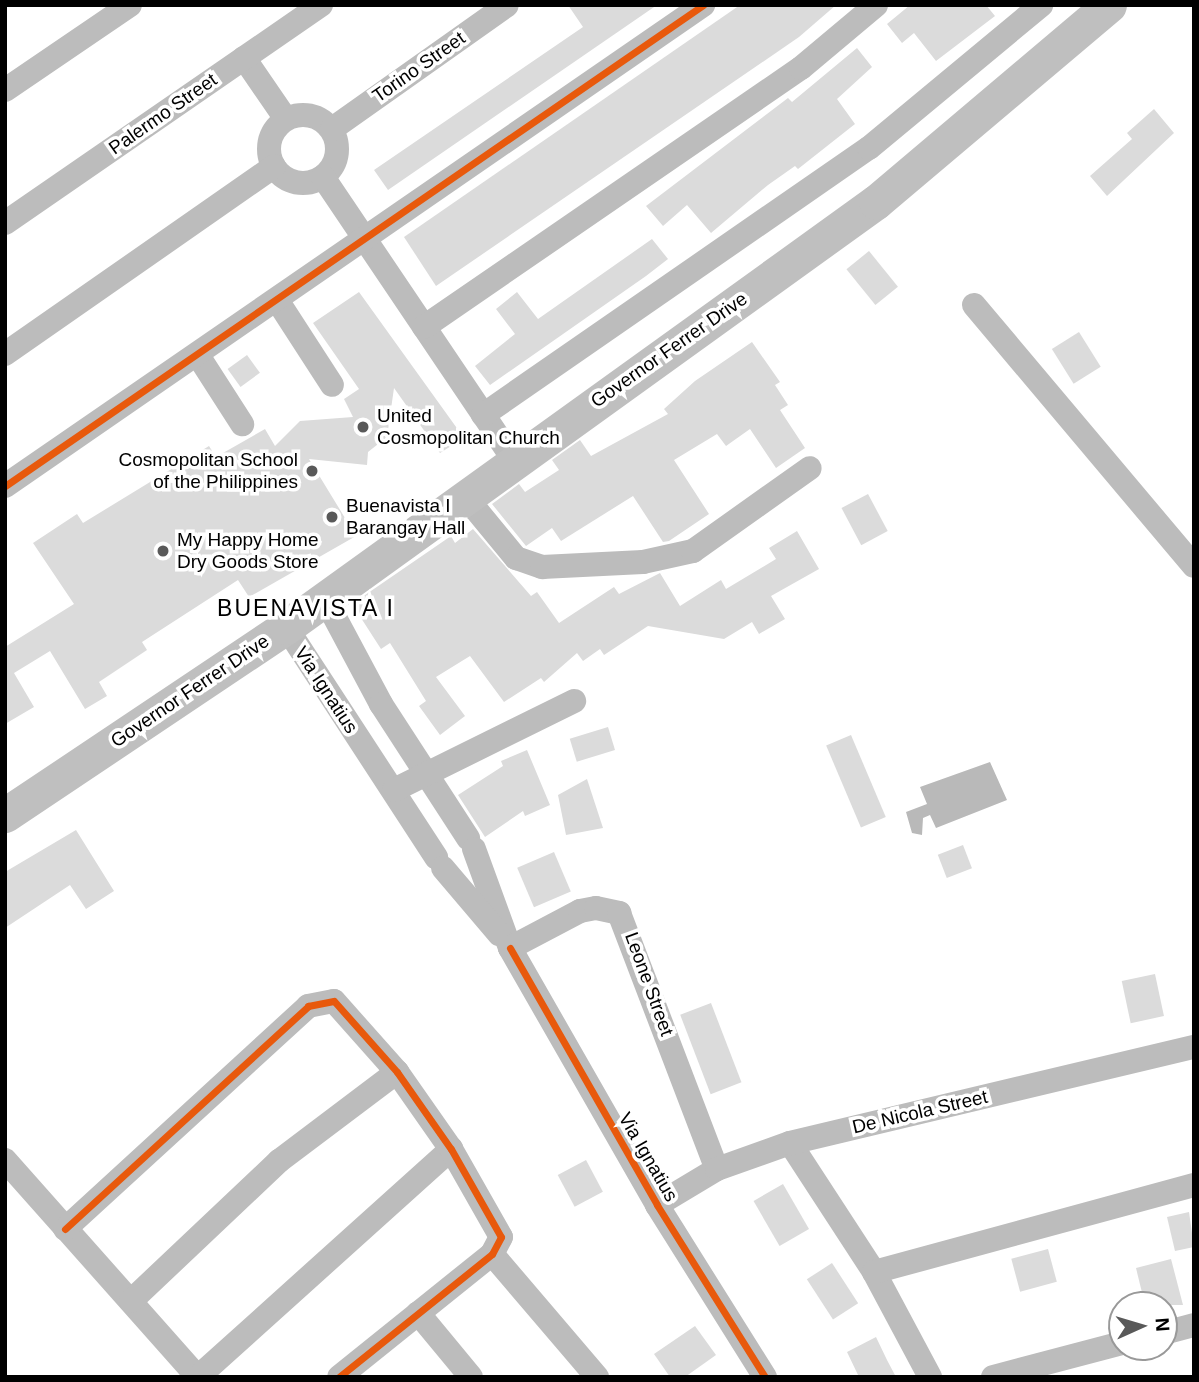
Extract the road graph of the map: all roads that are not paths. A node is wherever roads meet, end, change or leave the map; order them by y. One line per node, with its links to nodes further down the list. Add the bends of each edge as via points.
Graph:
1 (130, 5): 9 (street)
2 (321, 5): 8 (street, Palermo Street)
3 (507, 5): 11 (street, Torino Street)
4 (703, 5): 15 (street)
5 (876, 5): 18 (street, via 801,68)
6 (1041, 5): 22 (street, via 869,148)
7 (1109, 5): 24 (main road, Governor Ferrer Drive, via 876,202)
8 (244, 58): 10 (street); 14 (street, Palermo Street)
9 (5, 90)
10 (286, 119): 11 (street, via 306,114); 12 (street, via 271,140)
11 (332, 129): 13 (street, via 337,155)
12 (274, 166): 13 (street, via 297,182); 19 (street)
13 (323, 177): 15 (street)
14 (5, 223)
15 (364, 238): 16 (street); 18 (street)
16 (277, 300): 20 (street); 21 (street)
17 (974, 305): 28 (street)
18 (424, 327): 22 (street)
19 (5, 354)
20 (199, 356): 23 (street); 26 (street)
21 (332, 384)
22 (483, 415): 24 (street)
23 (242, 424)
24 (514, 460): 27 (main road, Governor Ferrer Drive)
25 (810, 468): 27 (street, via 693,551 643,562 542,567 516,558)
26 (5, 486)
27 (464, 495): 29 (main road, Governor Ferrer Drive)
28 (1194, 566)
29 (325, 599): 30 (main road, Governor Ferrer Drive); 32 (street, Via Ignatius)
30 (286, 627): 33 (street, Via Ignatius); 36 (main road, Governor Ferrer Drive)
31 (574, 701): 34 (street)
32 (381, 704): 33 (street); 34 (street, Via Ignatius)
33 (348, 725): 35 (street, Via Ignatius)
34 (424, 772): 35 (street); 37 (street, Via Ignatius, via 471,844)
35 (394, 790): 37 (street, Via Ignatius, via 440,862)
36 (5, 816)
37 (510, 948): 43 (street, Leone Street, via 580,911 596,908 619,913); 45 (street, Via Ignatius)
38 (1194, 1047): 40 (street, De Nicola Street)
39 (397, 1072): 41 (street); 46 (street, via 344,1008 321,1000 308,1006); 49 (street, via 279,1161)
40 (790, 1143): 43 (street, De Nicola Street); 48 (street)
41 (451, 1149): 47 (street, via 500,1228); 49 (street, via 198,1377)
42 (5, 1160): 46 (street)
43 (717, 1169): 45 (street, De Nicola Street)
44 (1194, 1185): 48 (street)
45 (657, 1205): 55 (street, Via Ignatius)
46 (65, 1229): 49 (street)
47 (492, 1254): 50 (street); 54 (street)
48 (874, 1272): 56 (street)
49 (131, 1301)
50 (418, 1313): 52 (street); 53 (street)
51 (1108, 1347): 57 (street)
52 (339, 1377)
53 (471, 1377)
54 (597, 1377)
55 (765, 1377)
56 (930, 1377)
57 (993, 1377)

